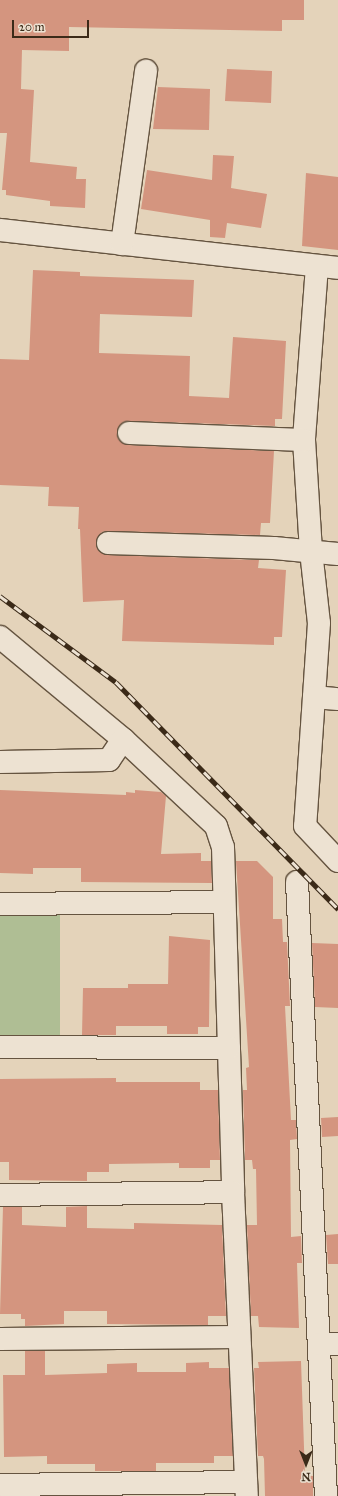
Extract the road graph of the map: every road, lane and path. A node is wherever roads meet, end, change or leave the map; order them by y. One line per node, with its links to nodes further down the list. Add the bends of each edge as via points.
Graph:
1 (146, 71): 3 (street)
2 (0, 230): 3 (street)
3 (122, 244): 4 (street)
4 (317, 266): 5 (street); 7 (street)
5 (338, 268)
6 (130, 433): 7 (street)
7 (304, 440): 9 (street)
8 (108, 543): 9 (street)
9 (311, 551): 10 (street); 12 (street, via 320,623)
10 (338, 554)
11 (0, 637): 14 (street)
12 (314, 697): 13 (street); 16 (street, via 305,826)
13 (338, 699)
14 (123, 739): 15 (street, via 109,760); 18 (street, via 216,826 223,847)
15 (0, 762)
16 (338, 861)
17 (298, 882): 26 (street)
18 (223, 902): 19 (street); 21 (street)
19 (0, 904)
20 (0, 1047): 21 (street)
21 (229, 1048): 22 (street)
22 (233, 1192): 23 (street); 24 (street)
23 (0, 1195)
24 (240, 1337): 25 (street); 28 (street)
25 (0, 1339)
26 (329, 1344): 29 (street)
27 (0, 1484): 28 (street)
28 (246, 1489)
29 (326, 1496)

